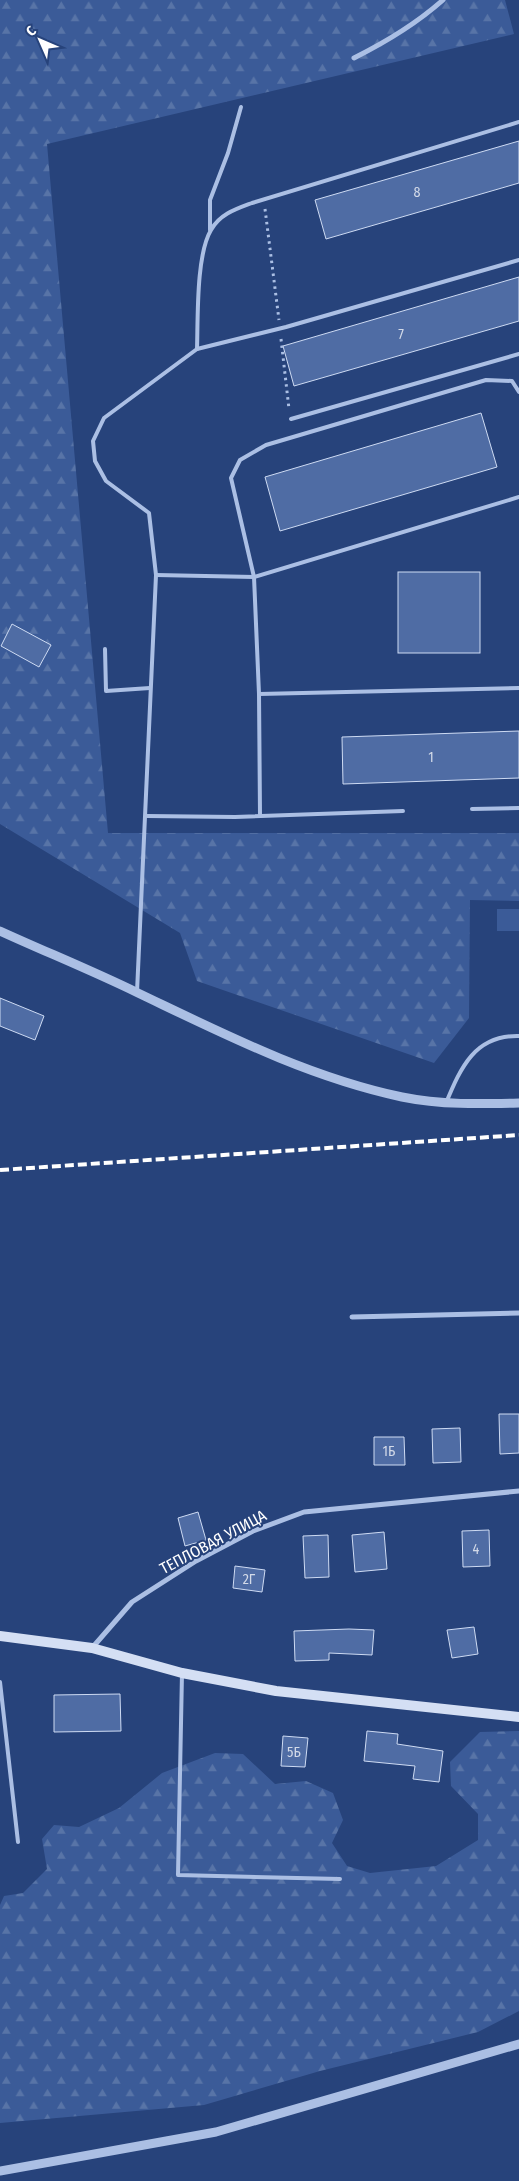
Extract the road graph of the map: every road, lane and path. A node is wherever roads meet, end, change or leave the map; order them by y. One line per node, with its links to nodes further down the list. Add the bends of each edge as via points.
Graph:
1 (443, 0): 2 (street, via 383,44)
2 (354, 58)
3 (241, 107): 6 (lane, via 210,200)
4 (519, 122): 5 (lane)
5 (264, 199): 6 (lane, via 225,214); 8 (path)
6 (210, 230): 9 (lane, via 200,265)
7 (519, 260): 8 (lane)
8 (280, 329): 9 (lane); 12 (path)
9 (197, 349): 14 (lane, via 104,418 93,441 95,460 106,481 149,513)
10 (519, 354): 12 (lane)
11 (519, 392): 15 (lane, via 512,382 486,380 266,445 240,460 231,478)
12 (290, 419)
13 (519, 497): 15 (lane)
14 (156, 575): 15 (lane); 17 (lane)
15 (254, 577): 19 (lane)
16 (105, 649): 17 (lane, via 106,690)
17 (150, 688): 24 (lane)
18 (519, 688): 19 (lane)
19 (259, 694): 23 (lane)
20 (519, 808): 21 (lane)
21 (472, 809)
22 (404, 811): 23 (lane)
23 (260, 814): 24 (lane, via 235,817)
24 (147, 816): 26 (lane)
25 (0, 931): 26 (street)
26 (138, 992): 28 (street, via 238,1042 337,1081 403,1097)
27 (519, 1036): 28 (lane, via 506,1036 482,1045 461,1068)
28 (446, 1103): 29 (street)
29 (519, 1103)
30 (519, 1313): 31 (street)
31 (352, 1317)
32 (519, 1491): 34 (street, ТЕПЛОВАЯ УЛИЦА, via 304,1512 253,1531 196,1561 132,1602)
33 (0, 1636): 34 (main road)
34 (92, 1648): 35 (main road)
35 (182, 1673): 37 (main road, via 276,1691); 39 (lane, via 178,1876)
36 (0, 1682): 38 (lane)
37 (519, 1717)
38 (18, 1842)
39 (340, 1879)
40 (519, 2044): 41 (street, via 216,2132)
41 (0, 2172)

